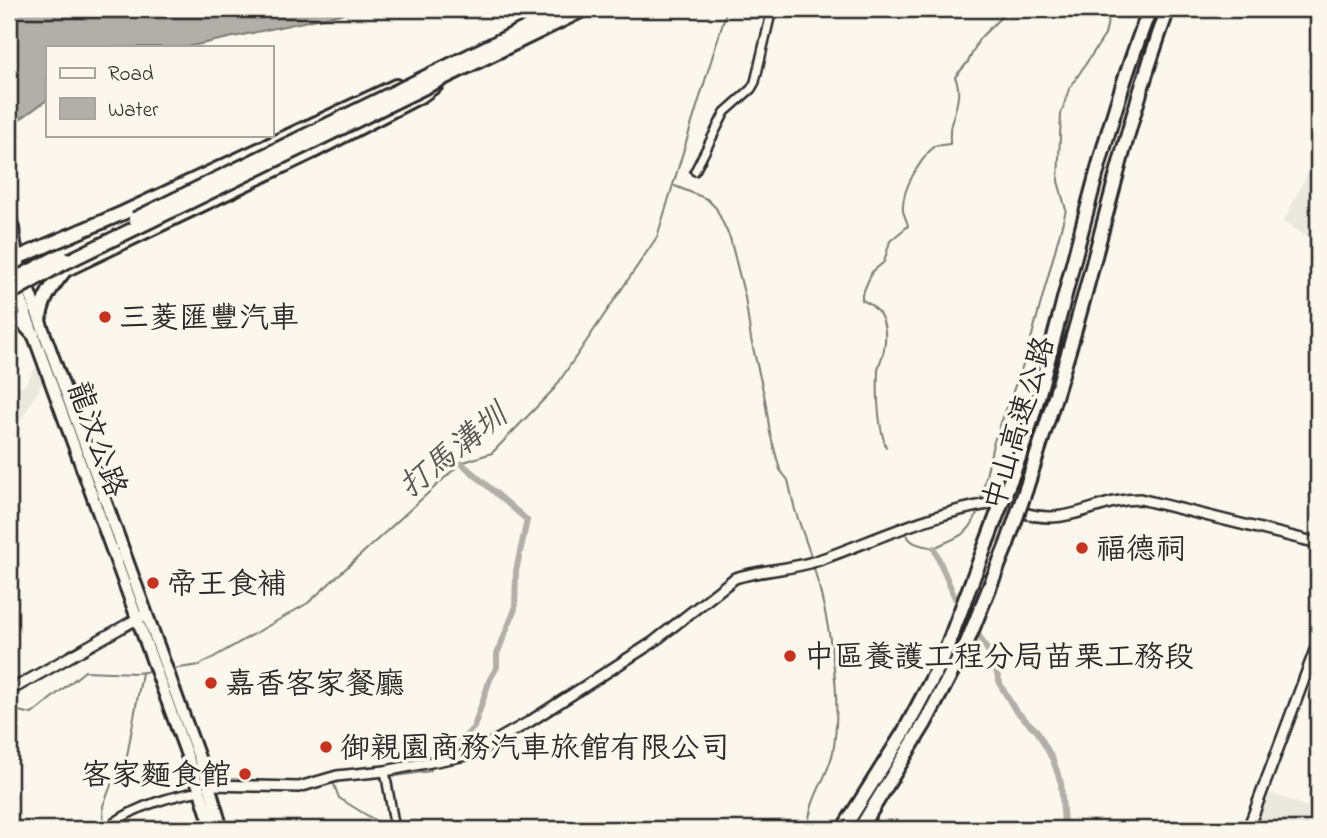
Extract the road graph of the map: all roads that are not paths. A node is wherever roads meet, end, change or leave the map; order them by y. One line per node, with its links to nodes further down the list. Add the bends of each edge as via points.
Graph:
1 (565, 9): 6 (highway, bridge)
2 (585, 9): 7 (highway, bridge)
3 (772, 9): 8 (street, via 755,82 725,112)
4 (1150, 9): 30 (highway, 中山高速公路, bridge, via 1107,141 1016,468 942,660 904,732)
5 (1168, 9): 31 (highway, 中山高速公路, bridge, via 1138,98 1026,489 990,591 925,723)
6 (455, 64): 11 (highway, via 359,102); 14 (highway, bridge)
7 (442, 81): 13 (highway, via 312,152); 14 (highway, bridge, via 61,264)
8 (695, 172)
9 (9, 215): 12 (main road)
10 (9, 235): 12 (street)
11 (52, 245): 12 (highway); 14 (highway)
12 (17, 258): 14 (main road)
13 (65, 270): 14 (highway); 16 (highway, via 42,304)
14 (13, 281): 16 (main road, 龍汶公路); 17 (main road, 龍汶公路)
15 (9, 317): 17 (highway, via 21,321)
16 (40, 317): 21 (main road, 龍汶公路)
17 (33, 334): 21 (main road, 龍汶公路)
18 (988, 504): 24 (street, via 933,517 812,562 735,578 652,643 529,722 472,754)
19 (1024, 513): 20 (street, via 1069,516 1124,499 1140,499)
20 (1318, 543)
21 (142, 616): 23 (street); 25 (main road)
22 (1318, 642): 32 (street)
23 (9, 690)
24 (386, 777): 25 (street, via 337,776 299,787); 29 (street)
25 (205, 788): 26 (street, via 138,808); 27 (main road); 28 (main road)
26 (106, 829)
27 (212, 829)
28 (222, 829)
29 (394, 829)
30 (843, 829)
31 (860, 829)
32 (1248, 829)

